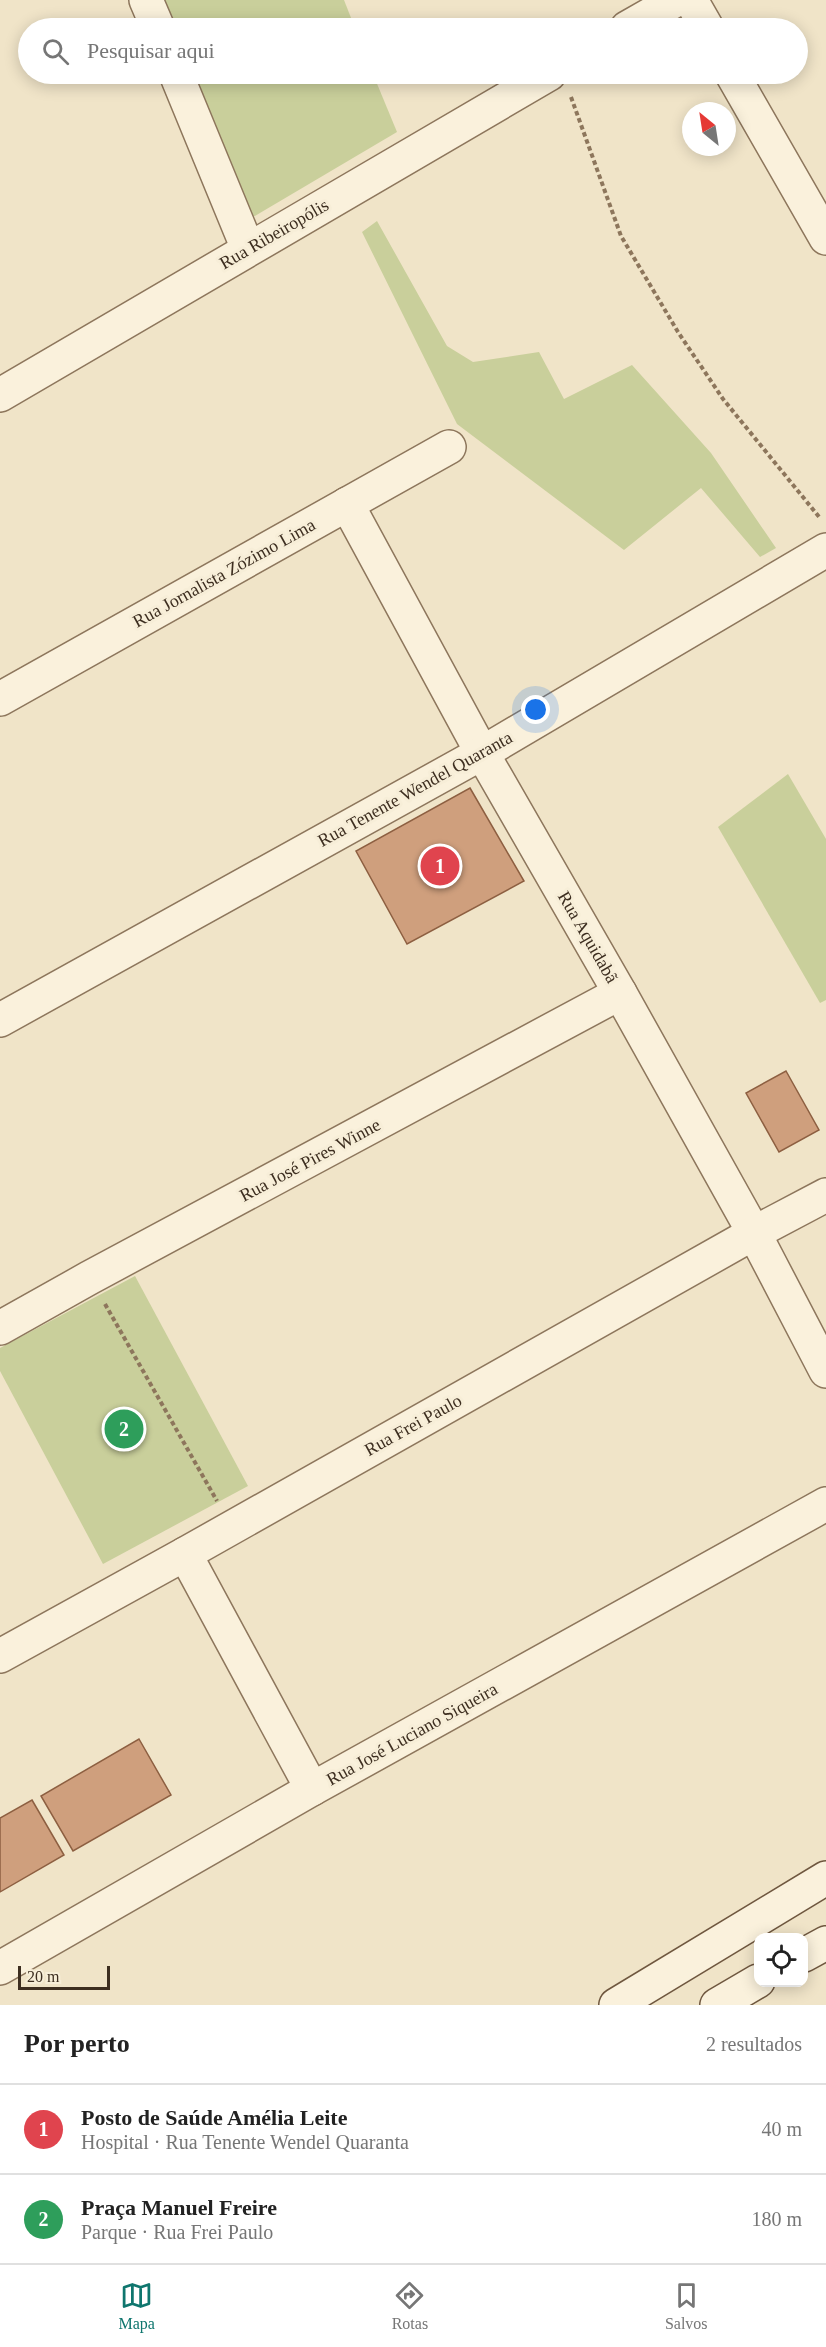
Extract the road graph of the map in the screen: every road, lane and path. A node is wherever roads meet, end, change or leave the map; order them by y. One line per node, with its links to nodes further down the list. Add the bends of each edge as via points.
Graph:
1 (146, 0): 4 (street)
2 (676, 0): 5 (street)
3 (691, 0): 6 (street)
4 (154, 18)
5 (644, 18)
6 (701, 18)
7 (180, 84): 11 (street)
8 (560, 84): 11 (street, Rua Ribeiropólis); 15 (path, via 621,236 678,332 723,399)
9 (738, 84): 10 (street)
10 (826, 238)
11 (248, 249): 12 (street, Rua Ribeiropólis)
12 (0, 395)
13 (449, 447): 14 (street, Rua Jornalista Zózimo Lima)
14 (347, 504): 17 (street, Rua Jornalista Zózimo Lima); 18 (street, Rua Aquidabã)
15 (826, 526)
16 (826, 550): 18 (street, Rua Tenente Wendel Quaranta)
17 (0, 699)
18 (482, 753): 19 (street, Rua Aquidabã); 20 (street, Rua Tenente Wendel Quaranta)
19 (620, 993): 22 (street, Rua Aquidabã); 23 (street, Rua José Pires Winne)
20 (0, 1020)
21 (826, 1195): 22 (street, Rua Frei Paulo)
22 (754, 1233): 25 (street, Rua Aquidabã); 27 (street, Rua Frei Paulo)
23 (90, 1278): 24 (street, Rua José Pires Winne); 27 (path)
24 (0, 1328)
25 (826, 1371)
26 (826, 1504): 30 (street, Rua José Luciano Siqueira)
27 (232, 1527): 28 (street, Rua Frei Paulo)
28 (185, 1554): 29 (street, Rua Frei Paulo); 30 (street)
29 (0, 1656)
30 (312, 1789): 34 (street, Rua José Luciano Siqueira)
31 (826, 1878): 36 (street)
32 (826, 1942): 33 (street)
33 (808, 1953)
34 (0, 1968)
35 (754, 1984): 37 (street)
36 (616, 2005)
37 (717, 2005)

